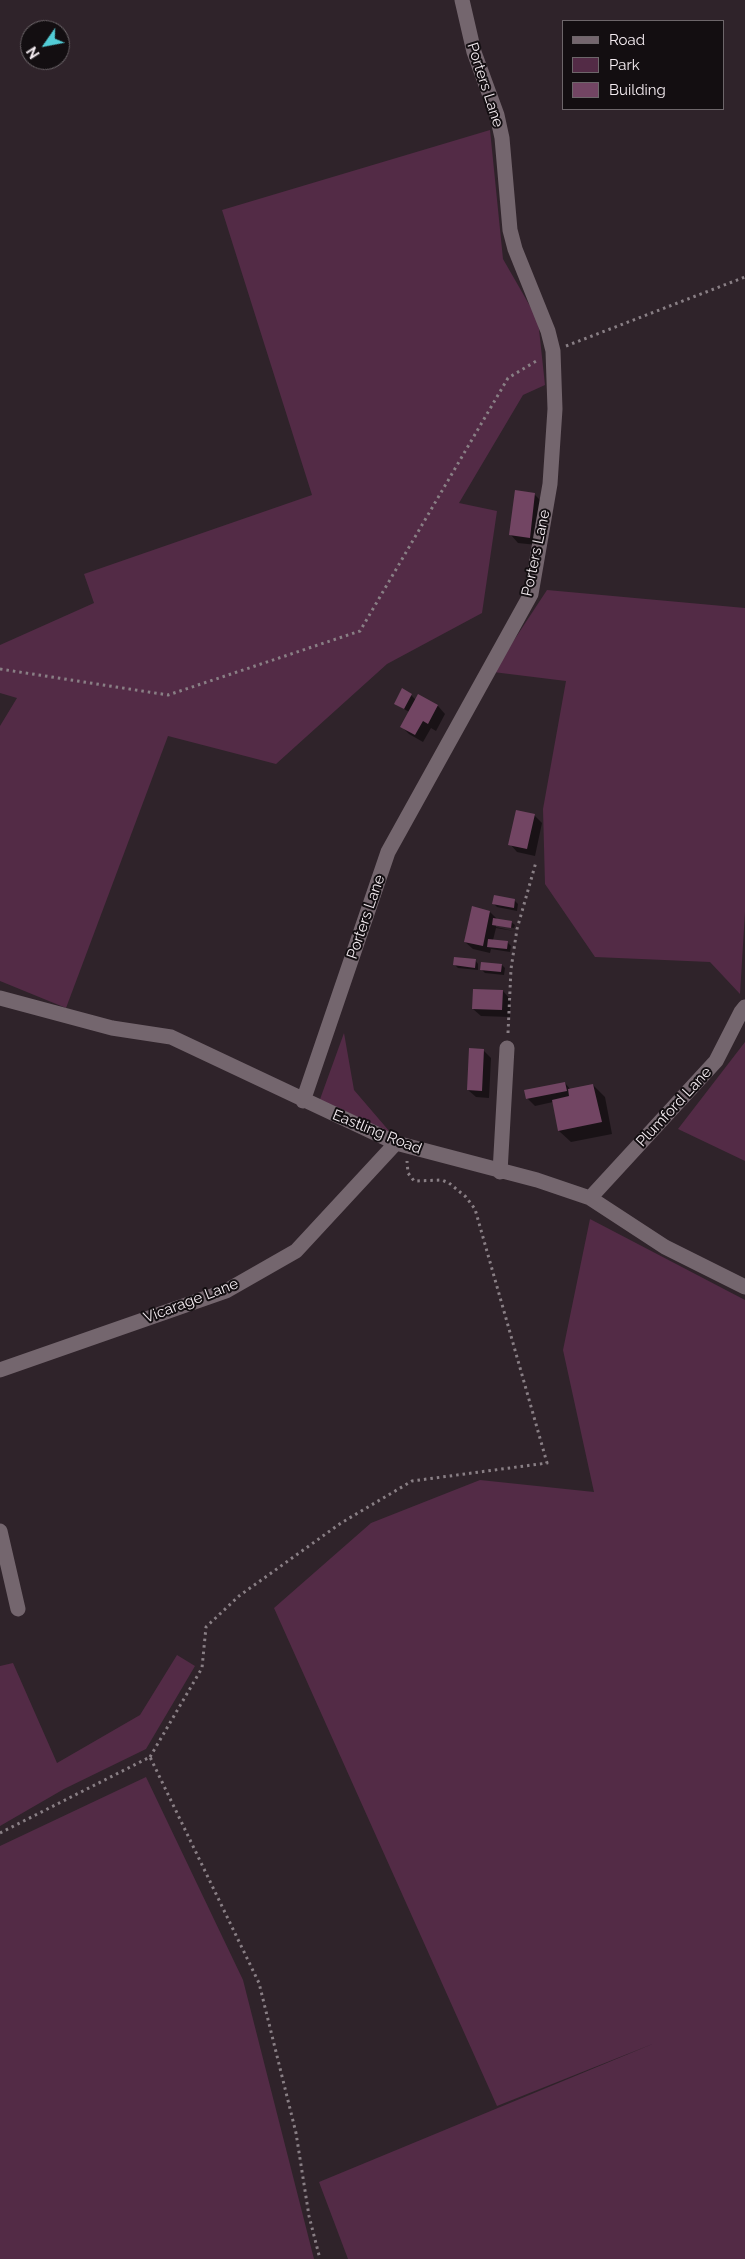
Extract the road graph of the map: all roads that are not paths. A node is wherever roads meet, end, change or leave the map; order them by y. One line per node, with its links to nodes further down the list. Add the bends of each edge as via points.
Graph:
1 (462, 0): 5 (street, Porters Lane, via 474,52 502,138 514,249 548,331 552,351 555,409 550,484 531,594 388,852)
2 (0, 998): 5 (street, Eastling Road, via 112,1028 171,1037)
3 (745, 1007): 9 (street, Plumford Lane, via 716,1061)
4 (507, 1048): 8 (street)
5 (304, 1101): 7 (street, Eastling Road)
6 (644, 1134): 9 (street, via 609,1168 593,1188)
7 (402, 1145): 8 (street, Eastling Road); 11 (street, Vicarage Lane, via 296,1251 226,1291)
8 (500, 1172): 9 (street, Eastling Road, via 537,1180)
9 (590, 1198): 10 (street, Eastling Road, via 665,1247)
10 (745, 1287)
11 (0, 1370)
12 (0, 1531): 13 (street)
13 (18, 1609)

